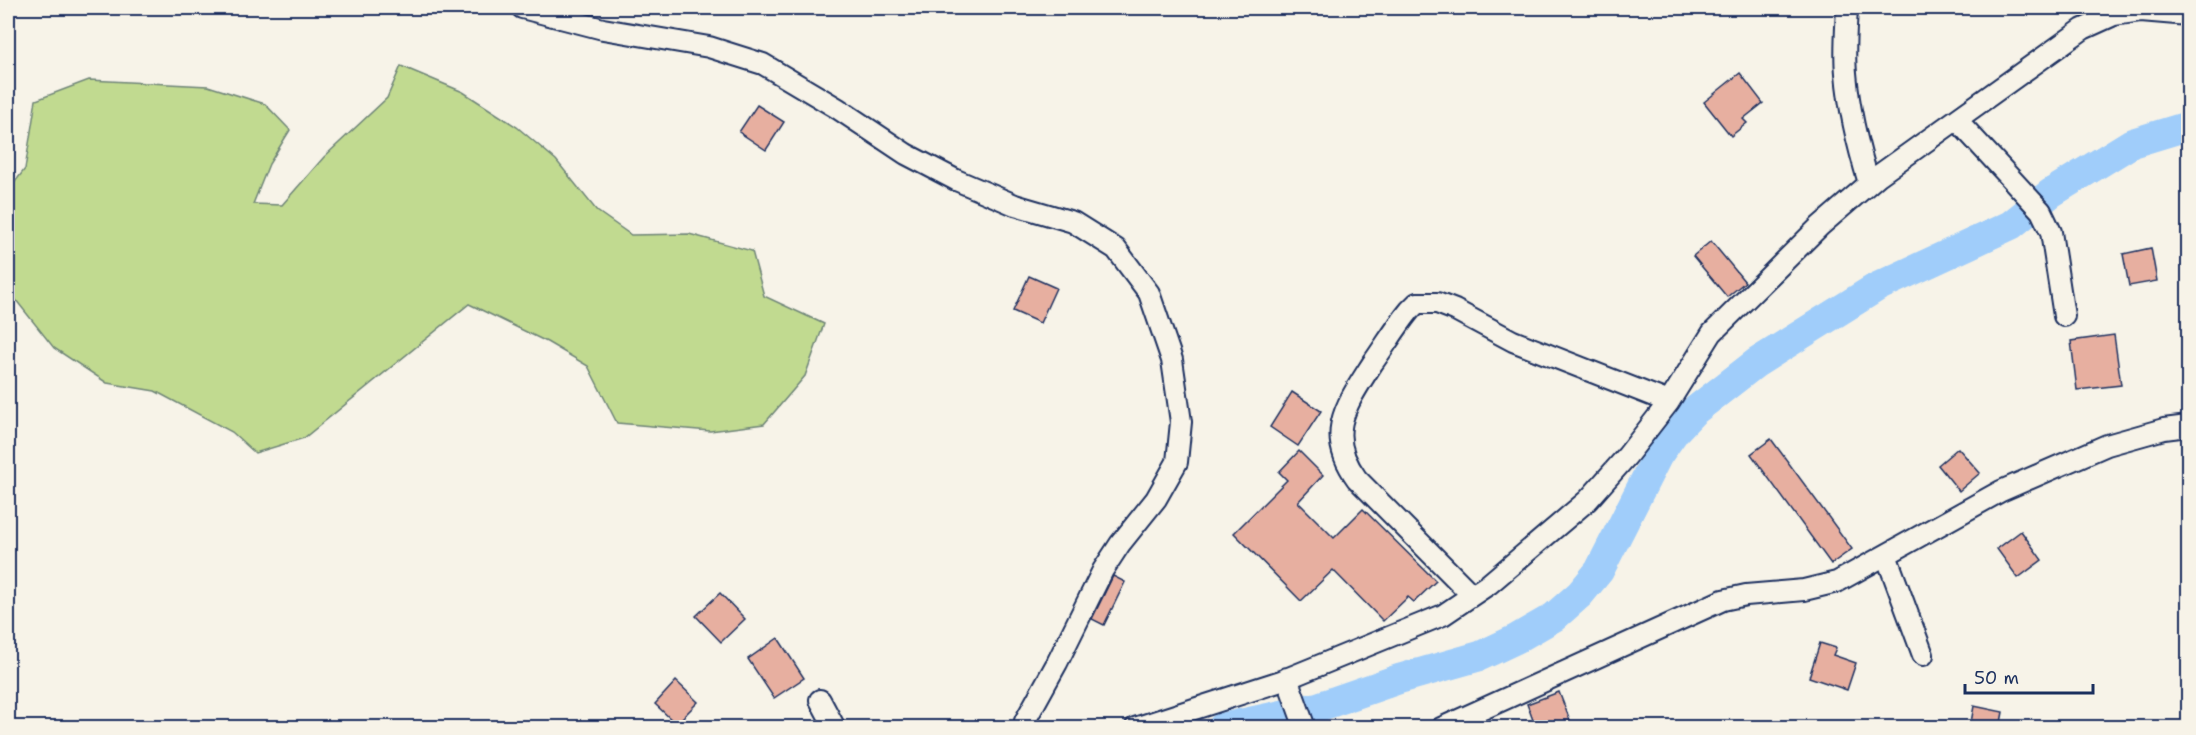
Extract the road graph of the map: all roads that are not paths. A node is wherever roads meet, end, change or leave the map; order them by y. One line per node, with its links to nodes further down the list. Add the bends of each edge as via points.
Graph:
1 (522, 8): 15 (street, via 603,29 709,47 763,64 906,154 956,180 1015,205 1073,222 1116,249 1149,292 1172,360 1181,422 1177,462 1156,499 1103,570)
2 (1847, 8): 5 (street, via 1845,71)
3 (2188, 15): 4 (street, via 2141,11 2114,15 2083,30)
4 (1957, 120): 5 (street); 6 (street, via 2041,211 2051,232)
5 (1869, 183): 7 (street, via 1712,333)
6 (2064, 316)
7 (1669, 402): 10 (street, via 1588,500); 10 (street, via 1513,341 1455,310 1437,303 1417,303 1348,401 1340,442 1343,456 1357,479)
8 (2188, 426): 9 (street, via 2107,446 2001,491)
9 (1886, 555): 11 (street); 18 (street, via 1837,582 1723,600)
10 (1472, 595): 12 (street, via 1443,615)
11 (1923, 655)
12 (1287, 678): 16 (street); 17 (street)
13 (820, 700): 14 (street)
14 (835, 728)
15 (1024, 728)
16 (1134, 728)
17 (1305, 728)
18 (1442, 728)

